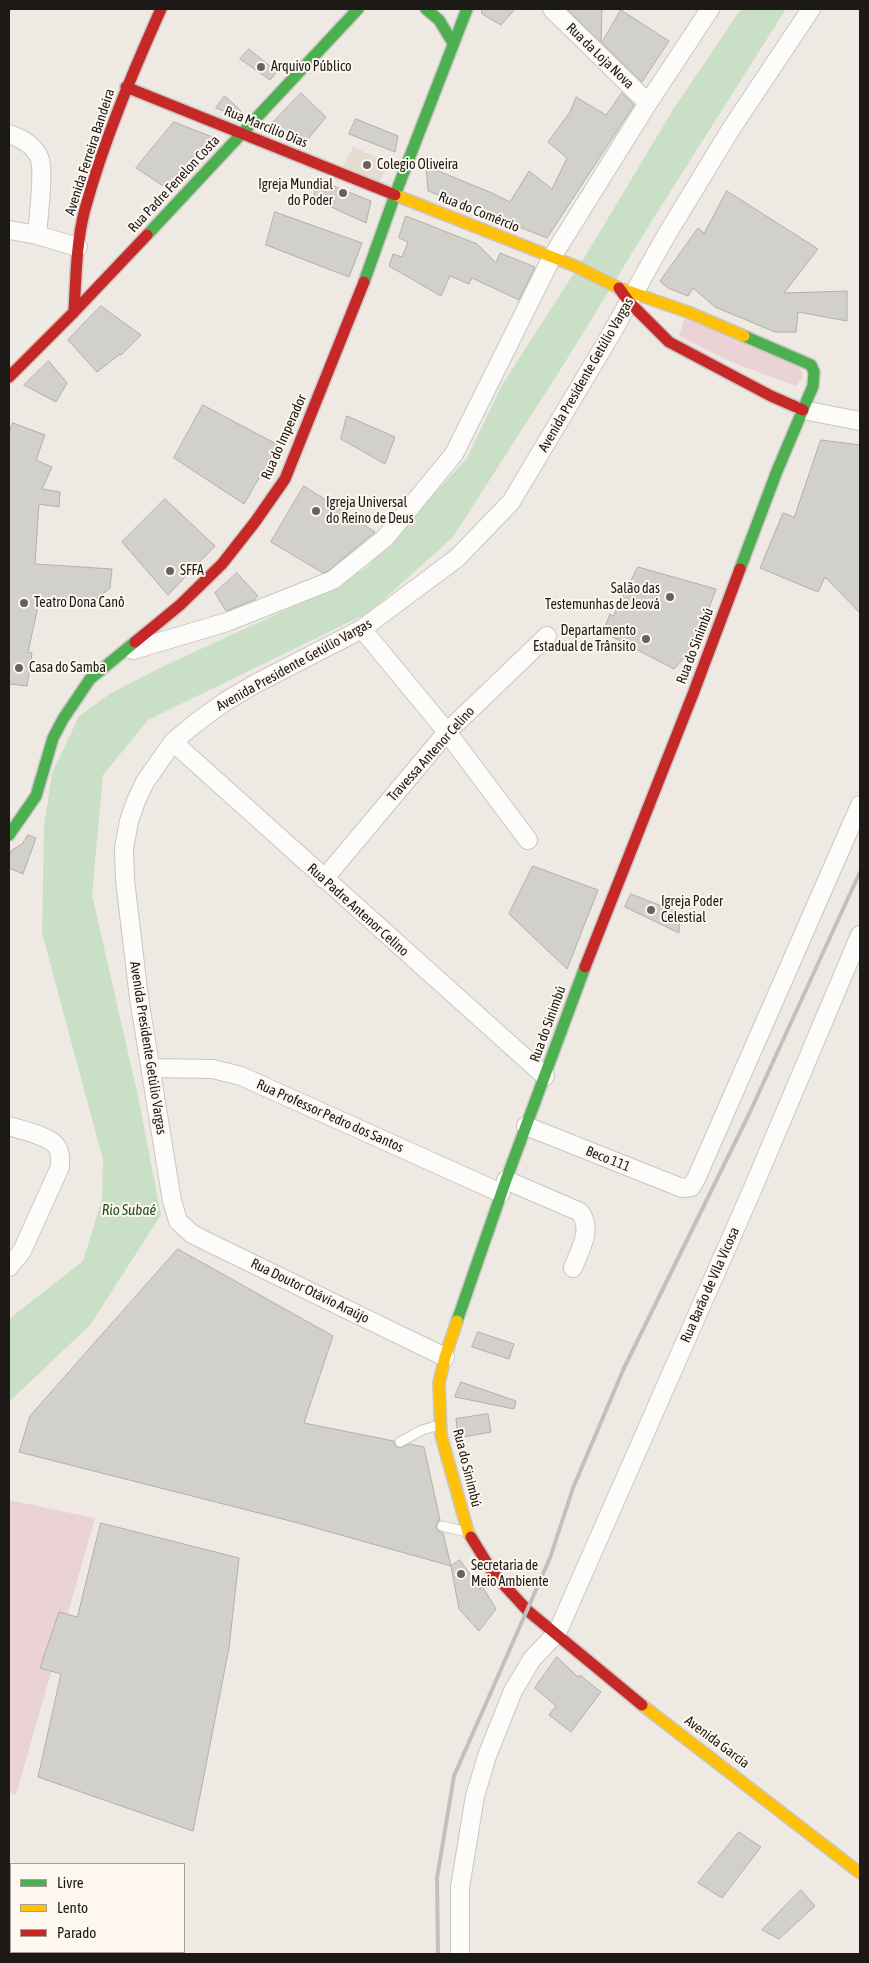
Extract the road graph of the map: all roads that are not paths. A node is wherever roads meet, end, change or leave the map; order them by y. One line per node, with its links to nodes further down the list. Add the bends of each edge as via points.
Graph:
1 (161, 9): 9 (main road, Avenida Ferreira Bandeira)
2 (358, 9): 11 (main road, Rua Padre Fenelon Costa)
3 (426, 9): 8 (main road, via 439,20)
4 (467, 9): 8 (main road, Rua do Imperador)
5 (552, 9): 10 (street, Rua da Loja Nova)
6 (710, 9): 10 (street)
7 (811, 9): 18 (street, Avenida Presidente Getúlio Vargas)
8 (453, 43): 13 (main road, Rua do Imperador)
9 (126, 87): 11 (main road, Rua Marcílio Dias); 16 (main road, Avenida Ferreira Bandeira, via 85,210)
10 (648, 103): 17 (street)
11 (242, 133): 13 (main road, Rua Marcílio Dias); 19 (main road, Rua Padre Fenelon Costa)
12 (9, 134): 15 (street, via 24,140 40,158)
13 (395, 194): 17 (main road, Rua do Comércio); 27 (main road, Rua do Imperador, via 378,246 285,479 222,564 180,605)
14 (9, 230): 15 (street)
15 (37, 236): 16 (street)
16 (78, 247): 19 (main road, Avenida Ferreira Bandeira)
17 (552, 257): 18 (main road, Rua do Comércio); 27 (street, via 454,454 385,538 333,580 227,622)
18 (624, 292): 20 (main road, Rua do Sinimbú); 21 (main road); 25 (street, Avenida Presidente Getúlio Vargas, via 511,502 457,558)
19 (74, 312): 22 (main road, Rua Padre Fenelon Costa)
20 (688, 312): 21 (main road, via 679,315 671,326); 23 (main road, Rua do Sinimbú, via 811,365 815,378)
21 (669, 342): 23 (main road)
22 (9, 377)
23 (803, 410): 24 (street); 36 (main road, Rua do Sinimbú, via 590,952)
24 (860, 421)
25 (362, 629): 28 (street); 29 (street, Avenida Presidente Getúlio Vargas, via 226,700)
26 (547, 636): 28 (street, Travessa Antenor Celino)
27 (122, 653): 31 (main road, Rua do Imperador, via 90,679 63,719 53,738 36,796)
28 (447, 732): 32 (street); 33 (street, Travessa Antenor Celino)
29 (173, 742): 33 (street, Rua Padre Antenor Celino); 35 (street, Avenida Presidente Getúlio Vargas, via 136,801 124,848 139,998)
30 (860, 805): 38 (street, Beco 111, via 691,1187 682,1188)
31 (9, 835)
32 (528, 840)
33 (324, 879): 36 (street, Rua Padre Antenor Celino)
34 (860, 935): 48 (street, Rua Barão de Vila Vicosa)
35 (151, 1068): 39 (street, Rua Professor Pedro dos Santos, via 214,1069 240,1076); 40 (street, Avenida Presidente Getúlio Vargas)
36 (545, 1076): 38 (main road, Rua do Sinimbú)
37 (9, 1126): 41 (street, via 43,1137 56,1144 60,1153 55,1182 22,1251)
38 (526, 1126): 39 (main road, Rua do Sinimbú)
39 (503, 1186): 42 (street, Rua Professor Pedro dos Santos, via 580,1212 586,1220 586,1231); 43 (main road, Rua do Sinimbú)
40 (178, 1221): 43 (street, Rua Doutor Otávio Araújo, via 192,1234)
41 (9, 1268)
42 (573, 1268)
43 (445, 1357): 44 (main road, Rua do Sinimbú, via 439,1383)
44 (441, 1424): 45 (lane); 47 (main road, Rua do Sinimbú, via 441,1436)
45 (400, 1442)
46 (442, 1526): 47 (lane)
47 (468, 1532): 48 (main road, Rua do Sinimbú, via 492,1572 528,1611)
48 (557, 1633): 49 (main road, Avenida Garcia, via 620,1688); 50 (street, Rua Barão de Vila Vicosa, via 532,1660 513,1691 474,1796 460,1887)
49 (860, 1872)
50 (460, 1954)

